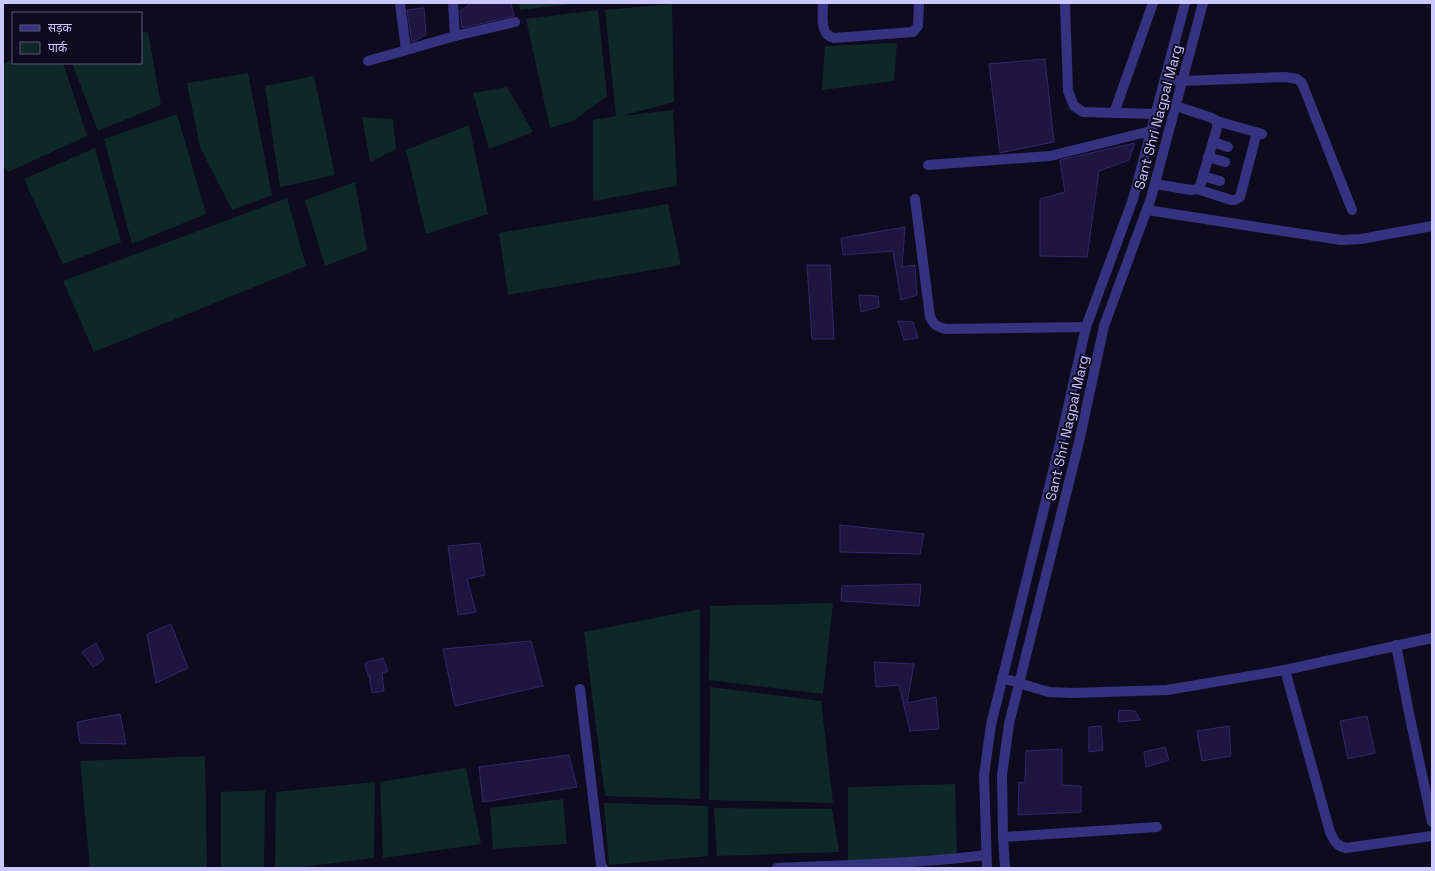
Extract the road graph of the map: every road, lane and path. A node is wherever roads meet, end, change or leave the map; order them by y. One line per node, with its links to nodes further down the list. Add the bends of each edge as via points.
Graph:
1 (400, 3): 11 (street)
2 (453, 3): 10 (street)
3 (823, 3): 4 (street, via 824,33 834,38 913,32 918,26)
4 (919, 3)
5 (1065, 3): 16 (street, via 1068,91 1071,100 1074,106 1083,112)
6 (1153, 3): 16 (street)
7 (1185, 3): 13 (street, Sant Shri Nagpal Marg)
8 (1203, 3): 14 (street, Sant Shri Nagpal Marg)
9 (515, 22): 10 (street)
10 (454, 36): 11 (street)
11 (406, 50): 12 (street)
12 (368, 62)
13 (1165, 78): 14 (street); 17 (street, Sant Shri Nagpal Marg)
14 (1182, 81): 15 (street, Sant Shri Nagpal Marg); 32 (street, via 1285,77 1297,79 1302,83)
15 (1176, 106): 18 (street, via 1212,118); 28 (street, Sant Shri Nagpal Marg)
16 (1114, 113): 17 (street)
17 (1155, 114): 19 (street, Sant Shri Nagpal Marg)
18 (1217, 124): 20 (street); 21 (street); 29 (street, via 1260,133 1240,197 1231,200)
19 (1151, 131): 25 (street, via 1050,156); 34 (street, Sant Shri Nagpal Marg, via 1133,199)
20 (1232, 132)
21 (1212, 142): 22 (street); 23 (street)
22 (1228, 147)
23 (1208, 157): 24 (street); 26 (street)
24 (1225, 162)
25 (928, 165)
26 (1203, 176): 27 (street); 29 (street)
27 (1220, 181)
28 (1155, 184): 29 (street); 31 (street, Sant Shri Nagpal Marg)
29 (1197, 189)
30 (916, 199): 34 (street, via 930,317 933,324 946,329)
31 (1147, 210): 33 (street, via 1341,240); 39 (street, Sant Shri Nagpal Marg, via 1104,326 1079,442)
32 (1352, 210)
33 (1432, 226)
34 (1086, 327): 38 (street, Sant Shri Nagpal Marg)
35 (1432, 638): 36 (street)
36 (1396, 645): 37 (street); 41 (street)
37 (1285, 670): 39 (street, via 1167,690 1072,693 1049,692); 43 (street, via 1330,832 1336,844 1346,848)
38 (1002, 678): 39 (street); 45 (street, Sant Shri Nagpal Marg, via 991,725 984,776)
39 (1019, 684): 44 (street, Sant Shri Nagpal Marg, via 1009,724 1002,775)
40 (580, 689): 46 (street)
41 (1432, 822)
42 (1156, 827): 44 (street)
43 (1432, 836)
44 (1003, 837): 49 (street, Sant Shri Nagpal Marg)
45 (986, 855): 47 (street, via 868,865); 48 (street, Sant Shri Nagpal Marg)
46 (603, 868)
47 (777, 868)
48 (987, 868)
49 (1005, 868)

